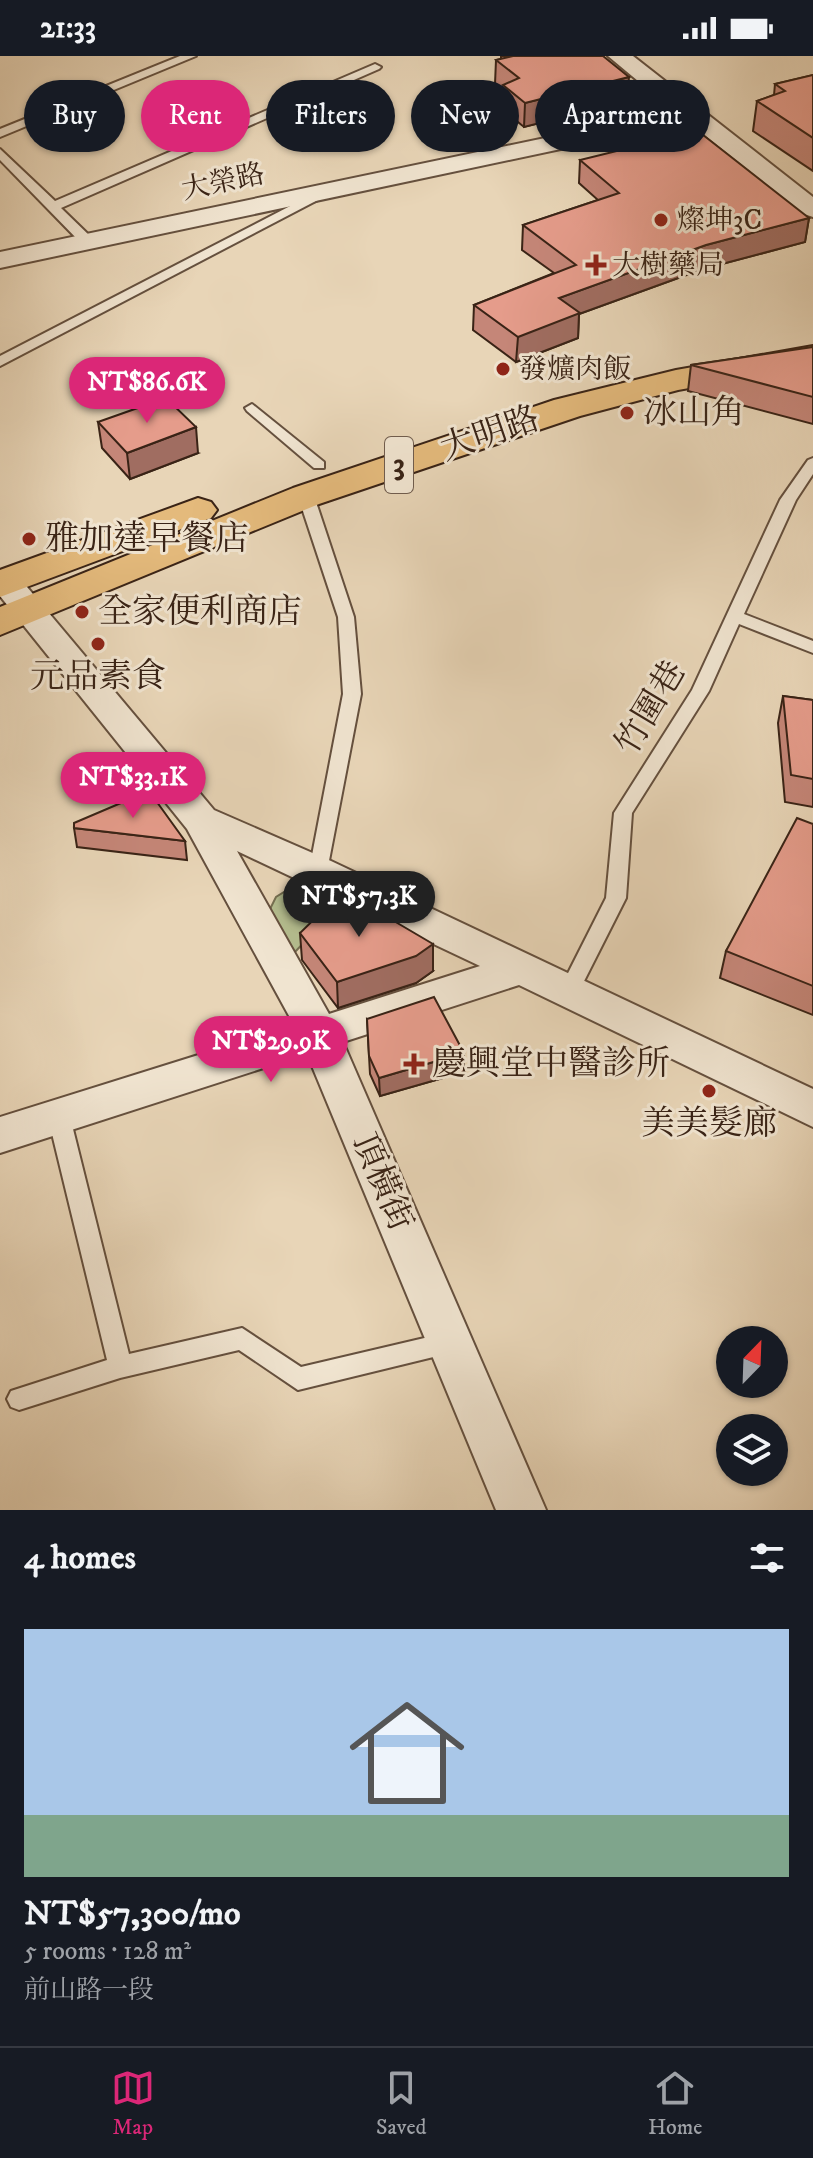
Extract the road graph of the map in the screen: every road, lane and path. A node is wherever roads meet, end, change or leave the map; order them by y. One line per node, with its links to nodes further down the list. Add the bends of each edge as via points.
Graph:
1 (190, 56): 6 (lane)
2 (619, 56): 4 (street)
3 (375, 67): 10 (lane)
4 (650, 80)
5 (710, 127): 11 (street)
6 (0, 133)
7 (535, 148): 9 (street, 大榮路)
8 (0, 153): 10 (lane)
9 (330, 191): 12 (street, 大榮路); 16 (lane)
10 (53, 207): 12 (lane)
11 (813, 209)
12 (87, 241): 13 (street, 大榮路)
13 (0, 260)
14 (813, 331): 19 (main road, 大明路 / 3, via 637,364 460,413)
15 (813, 356): 19 (main road, 大明路 / 3, via 676,380)
16 (0, 362)
17 (252, 408): 19 (lane)
18 (813, 463): 22 (lane, 竹圍巷, via 788,500)
19 (312, 481): 20 (main road, 大明路 / 3); 21 (main road, 大明路 / 3); 25 (lane, via 346,617 352,694)
20 (3, 583): 21 (street, 頂橫街)
21 (15, 617): 24 (street, 頂橫街)
22 (736, 617): 23 (lane); 27 (lane, 竹圍巷, via 700,691 623,813 616,898)
23 (813, 647)
24 (201, 820): 25 (street); 28 (street, 頂橫街)
25 (318, 871): 26 (street)
26 (521, 969): 27 (street); 28 (street)
27 (569, 991): 29 (street)
28 (320, 1035): 30 (street); 32 (street, 頂橫街)
29 (813, 1109)
30 (59, 1117): 31 (street); 33 (lane)
31 (0, 1135)
32 (450, 1343): 33 (lane, via 298,1379 242,1339); 35 (street, 頂橫街)
33 (120, 1367): 34 (lane)
34 (19, 1399)
35 (521, 1510)

